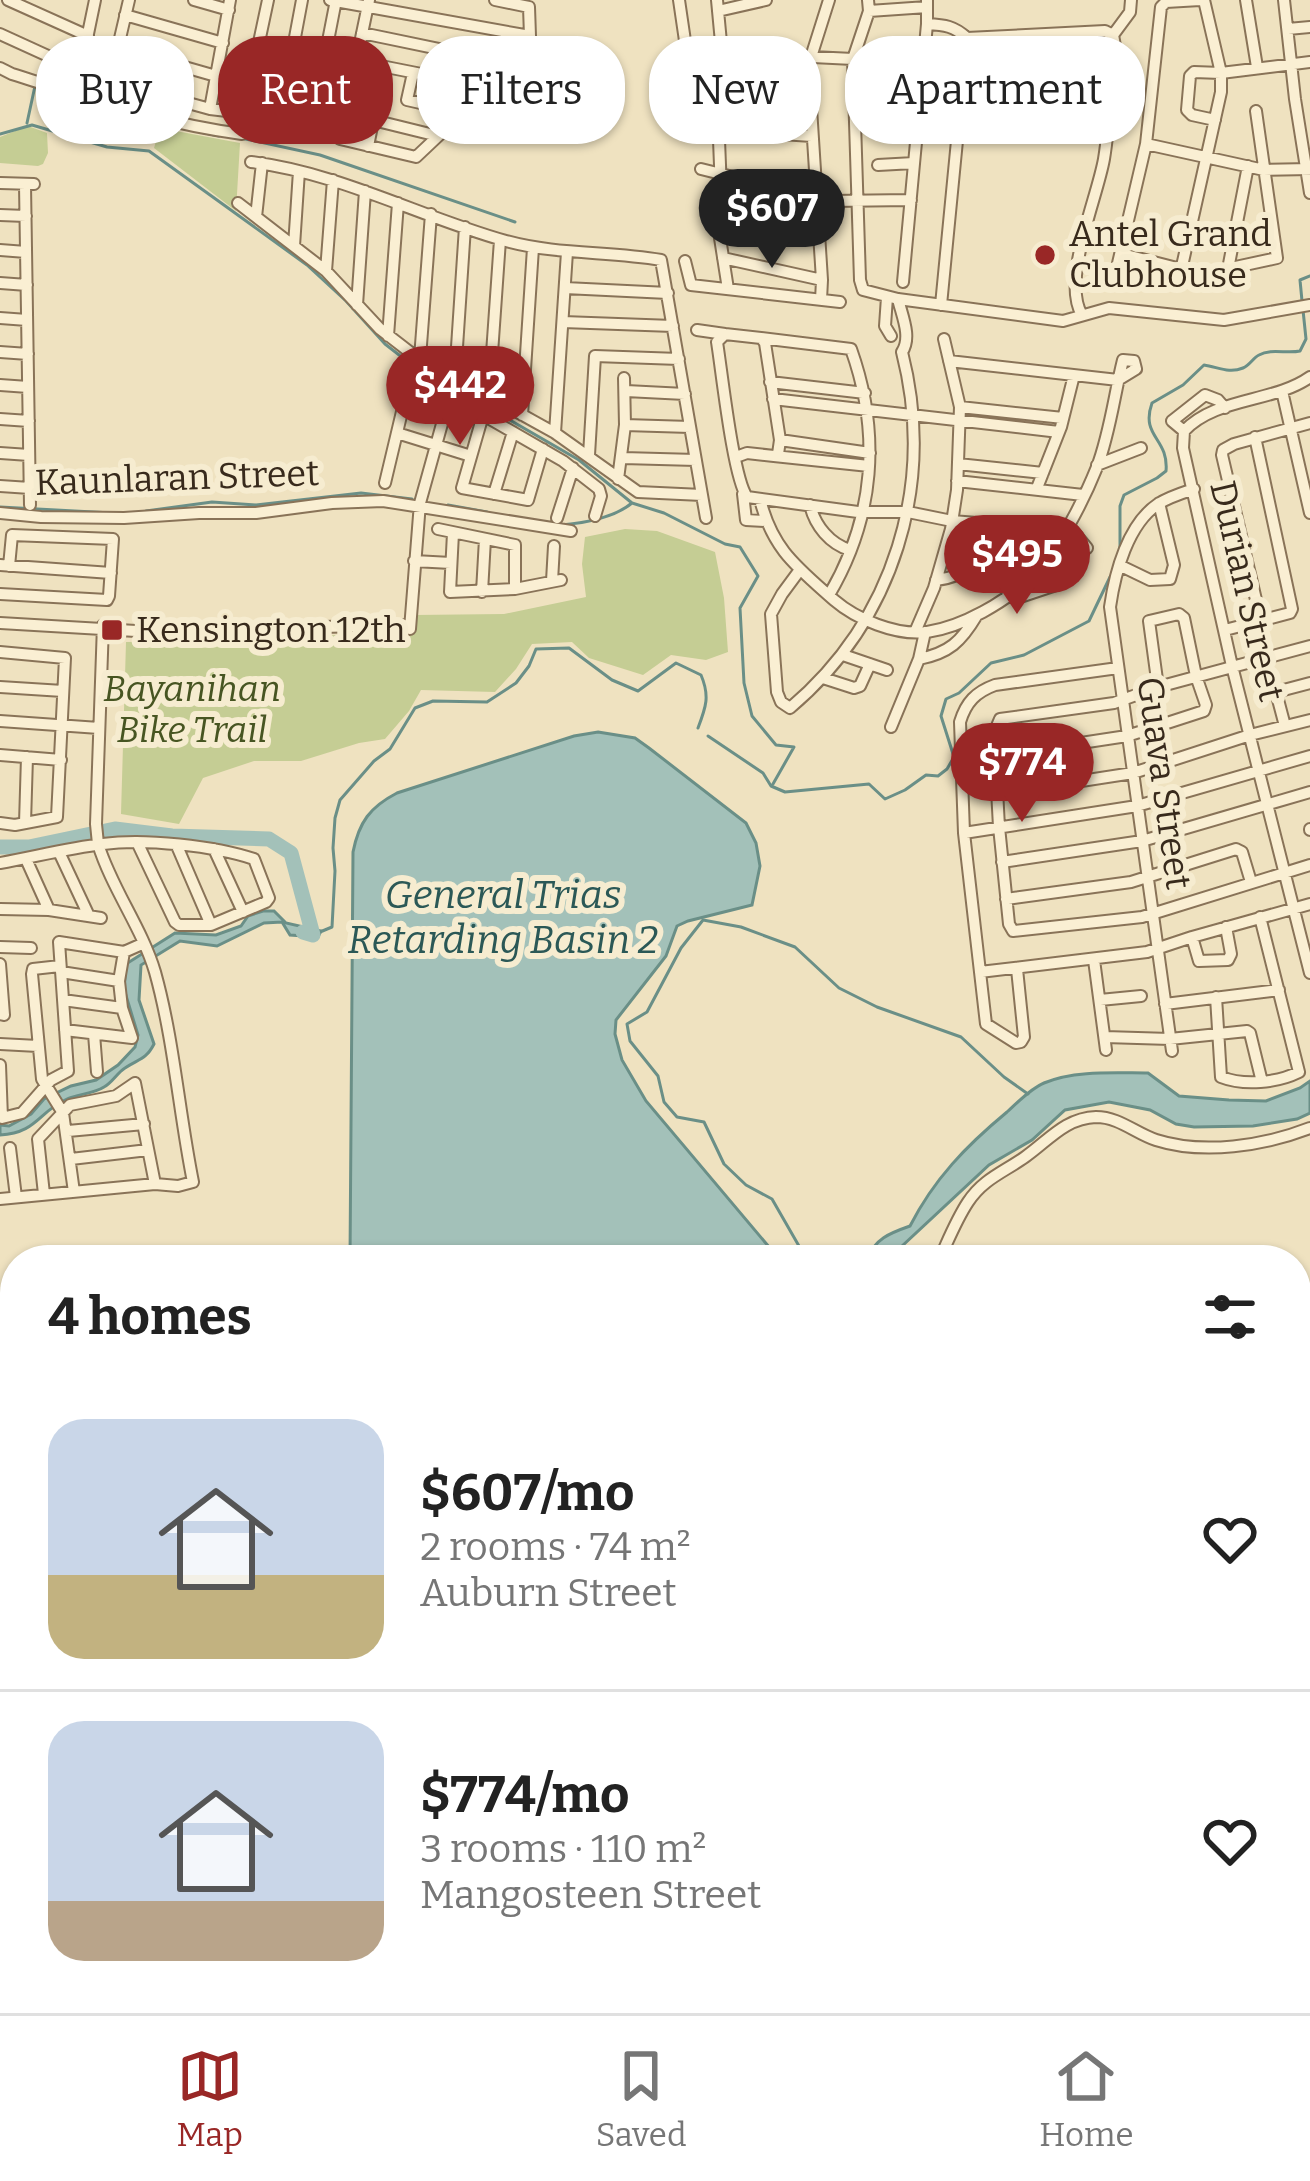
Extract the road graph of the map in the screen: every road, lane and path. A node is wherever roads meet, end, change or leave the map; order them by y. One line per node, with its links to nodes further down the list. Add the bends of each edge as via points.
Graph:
1 (8, 0): 28 (street)
2 (129, 0): 21 (street)
3 (194, 0): 18 (street)
4 (268, 0): 31 (street)
5 (302, 0): 32 (street)
6 (334, 0): 15 (street); 33 (street)
7 (496, 0): 36 (street, via 529,7)
8 (679, 0): 37 (street)
9 (766, 0): 20 (street)
10 (829, 0): 39 (street)
11 (1202, 0): 55 (street); 75 (street, via 1160,7)
12 (1246, 0): 50 (street)
13 (1284, 0): 24 (street)
14 (94, 1): 28 (street)
15 (368, 3): 25 (street); 35 (street)
16 (927, 3): 19 (street); 22 (street)
17 (1132, 3): 27 (street)
18 (230, 5): 30 (street)
19 (868, 5): 40 (street)
20 (717, 6): 38 (street)
21 (125, 15): 29 (street); 44 (street)
22 (927, 24): 41 (street); 42 (street)
23 (1310, 27): 24 (street)
24 (1288, 29): 48 (street)
25 (362, 33): 34 (street); 45 (street)
26 (0, 34): 46 (street)
27 (1112, 35): 43 (street); 128 (street, via 1105,153 1077,274)
28 (88, 36)
29 (121, 36)
30 (224, 36)
31 (260, 36)
32 (295, 36)
33 (328, 36)
34 (361, 36)
35 (525, 36)
36 (530, 36)
37 (685, 36)
38 (720, 36)
39 (818, 36)
40 (859, 36)
41 (926, 36)
42 (965, 36)
43 (1006, 36)
44 (218, 42)
45 (417, 44)
46 (36, 54)
47 (1310, 62): 48 (street)
48 (1292, 64): 50 (street); 59 (street)
49 (218, 67): 57 (street)
50 (1257, 67): 55 (street)
51 (0, 68): 66 (street)
52 (393, 69): 54 (street)
53 (194, 70): 57 (street)
54 (413, 73): 56 (street); 60 (street, via 407,100)
55 (1221, 73): 65 (street); 65 (street, via 1190,76 1187,110)
56 (417, 74)
57 (216, 76): 62 (street)
58 (1310, 98): 59 (street)
59 (1295, 99): 67 (street)
60 (417, 102)
61 (194, 105): 62 (street)
62 (210, 109): 63 (street)
63 (218, 110)
64 (1256, 111): 83 (street)
65 (1215, 120): 77 (street)
66 (218, 131)
67 (1305, 134): 82 (street)
68 (360, 144): 76 (street)
69 (430, 144): 76 (street, via 416,157)
70 (719, 144): 85 (street)
71 (813, 144): 90 (street)
72 (857, 144): 91 (street)
73 (916, 144): 78 (street)
74 (957, 144): 126 (street)
75 (1146, 144): 77 (street); 108 (street)
76 (368, 146)
77 (1207, 157): 80 (street); 111 (street)
78 (914, 163): 79 (street); 92 (street)
79 (878, 165)
80 (1248, 166): 83 (street); 83 (street, via 1222,270 1277,258)
81 (701, 169): 85 (street)
82 (1308, 169): 83 (street); 89 (street)
83 (1264, 170)
84 (298, 171): 86 (street); 99 (street, via 256,163); 103 (street)
85 (720, 174): 90 (street); 97 (street)
86 (333, 180): 88 (street); 112 (street)
87 (0, 183): 98 (street, via 30,184)
88 (365, 191): 93 (street); 125 (street)
89 (1310, 193)
90 (817, 198): 91 (street); 101 (street)
91 (859, 200): 92 (street); 122 (street, via 863,290)
92 (911, 200): 115 (street)
93 (398, 202): 95 (street); 136 (street)
94 (238, 203): 99 (street)
95 (430, 214): 100 (street); 143 (street)
96 (0, 215): 98 (street)
97 (722, 215): 101 (street); 109 (street)
98 (26, 216): 106 (street)
99 (256, 217): 103 (street)
100 (465, 227): 102 (street); 151 (street)
101 (818, 239): 114 (street)
102 (500, 240): 104 (street); 158 (street)
103 (294, 245): 112 (street)
104 (533, 248): 107 (street); 164 (street)
105 (0, 250): 106 (street)
106 (26, 252): 118 (street)
107 (567, 252): 119 (street); 121 (street, via 661,260)
108 (1122, 254): 111 (street); 113 (street)
109 (723, 258): 114 (street); 120 (street)
110 (685, 261): 120 (street, via 691,285)
111 (1181, 268): 117 (street)
112 (326, 271): 125 (street)
113 (1115, 276)
114 (822, 280): 123 (street)
115 (903, 282)
116 (0, 283): 118 (street)
117 (1178, 284)
118 (27, 285): 130 (street)
119 (565, 288): 121 (street); 131 (street)
120 (728, 290): 123 (street)
121 (668, 293): 132 (street)
122 (893, 298): 126 (street); 133 (street); 137 (street, via 885,326)
123 (821, 300): 124 (street)
124 (840, 302)
125 (357, 305): 136 (street)
126 (941, 305): 128 (street, via 1064,321)
127 (1310, 305): 128 (street, via 1224,320 1109,308)
128 (1082, 316)
129 (0, 318): 130 (street)
130 (27, 320): 142 (street)
131 (563, 322): 132 (street); 176 (street)
132 (674, 326): 144 (street)
133 (904, 326): 137 (street); 141 (street)
134 (697, 331): 135 (street)
135 (725, 334): 138 (street); 190 (street, via 717,342)
136 (388, 336): 143 (street)
137 (891, 336): 141 (street)
138 (761, 338): 150 (street); 156 (street, via 851,349)
139 (944, 339): 145 (street)
140 (0, 352): 142 (street)
141 (902, 352): 163 (street)
142 (28, 354): 153 (street)
143 (420, 358): 151 (street)
144 (679, 359): 157 (street); 186 (street, via 595,356)
145 (950, 361): 146 (street); 160 (street)
146 (1074, 375): 165 (street); 179 (street, via 1118,380)
147 (624, 377): 155 (street)
148 (1310, 377): 154 (street)
149 (410, 378): 177 (street)
150 (770, 382): 156 (street); 159 (street)
151 (454, 384): 158 (street); 181 (street)
152 (0, 385): 153 (street)
153 (28, 387): 167 (street)
154 (1282, 391): 161 (street); 172 (street)
155 (626, 392): 157 (street); 170 (street)
156 (865, 393): 162 (street)
157 (685, 394): 171 (street)
158 (490, 396): 164 (street)
159 (773, 399): 162 (street); 180 (street)
160 (960, 406): 165 (street); 168 (street)
161 (1225, 408): 173 (street); 173 (street, via 1205,395 1172,421)
162 (868, 409): 163 (street); 193 (street)
163 (914, 414): 168 (street); 215 (street)
164 (522, 415): 176 (street)
165 (1063, 418): 175 (street)
166 (0, 419): 167 (street)
167 (29, 421): 185 (street)
168 (959, 421): 175 (street); 194 (street)
169 (1310, 423): 172 (street)
170 (625, 425): 171 (street); 191 (street)
171 (690, 427): 192 (street)
172 (1291, 428): 178 (street); 217 (street)
173 (1184, 431): 204 (street, Durian Street)
174 (513, 432): 183 (street); 187 (street, via 484,415); 206 (street)
175 (1059, 432): 197 (street)
176 (555, 433): 186 (street)
177 (397, 434): 181 (street); 200 (street)
178 (1255, 437): 247 (street, via 1222,454); 247 (street, via 1293,605)
179 (1105, 439): 189 (street); 195 (street)
180 (780, 440): 188 (street); 193 (street)
181 (436, 446): 187 (street); 212 (street)
182 (1141, 448): 189 (street)
183 (543, 449): 196 (street); 206 (street, via 528,500)
184 (0, 453): 185 (street)
185 (29, 454): 202 (street)
186 (589, 455): 198 (street)
187 (471, 456): 206 (street, via 462,488)
188 (774, 456): 190 (street); 193 (street)
189 (1121, 456): 195 (street)
190 (736, 457): 205 (street)
191 (622, 458): 192 (street); 198 (street)
192 (696, 460): 207 (street)
193 (870, 460): 214 (street)
194 (958, 464): 197 (street); 199 (street)
195 (1097, 465): 208 (street)
196 (573, 468): 218 (street, via 602,492); 219 (street)
197 (1043, 473): 203 (street)
198 (618, 479): 207 (street, via 638,493)
199 (958, 481): 203 (street); 222 (street)
200 (385, 483)
201 (0, 486): 202 (street)
202 (30, 488): 211 (street)
203 (1037, 488): 208 (street)
204 (1194, 489): 210 (street); 250 (street, Durian Street)
205 (743, 491): 209 (street); 221 (street, via 746,520)
206 (494, 494)
207 (702, 495): 220 (street)
208 (1083, 495): 224 (street)
209 (760, 499): 213 (street); 221 (street)
210 (1160, 503): 236 (street, Guava Street, via 1136,526); 236 (street, via 1173,575 1156,581)
211 (30, 505)
212 (419, 506): 216 (street, Kaunlaran Street, via 353,501 124,518); 226 (street, Kaunlaran Street); 232 (street)
213 (810, 506): 214 (street); 231 (street, via 830,539)
214 (862, 512): 215 (street); 231 (street)
215 (908, 512): 222 (street); 246 (street)
216 (0, 513)
217 (1310, 513)
218 (595, 516)
219 (557, 518)
220 (706, 518)
221 (766, 521): 237 (street)
222 (952, 521): 223 (street); 239 (street)
223 (1012, 526): 224 (street); 239 (street, via 984,559)
224 (1066, 528): 230 (street); 233 (street)
225 (438, 530): 227 (street)
226 (571, 531)
227 (453, 532): 228 (street); 234 (street)
228 (485, 539): 240 (street, via 515,544); 241 (street)
229 (554, 546): 240 (street, via 556,580)
230 (1087, 548)
231 (850, 550): 243 (street)
232 (414, 561): 234 (street); 249 (street, via 410,627)
233 (1042, 562): 244 (street); 244 (street, via 1059,584)
234 (451, 563): 241 (street, via 450,592)
235 (4, 566): 238 (street); 238 (street, via 12,535 113,538)
236 (1121, 566): 258 (street, Guava Street, via 1110,616)
237 (799, 571): 243 (street); 261 (street, via 771,614 781,702 790,708)
238 (111, 573): 242 (street, via 106,600)
239 (936, 580): 251 (street)
240 (515, 589): 241 (street)
241 (482, 592)
242 (0, 594)
243 (829, 595): 246 (street)
244 (1007, 596): 245 (street)
245 (979, 613): 251 (street); 255 (street, via 942,654)
246 (866, 621): 251 (street); 254 (street)
247 (1261, 621): 250 (street)
248 (0, 623): 249 (street)
249 (103, 627): 272 (street)
250 (1225, 630): 257 (street, Durian Street)
251 (920, 632): 255 (street)
252 (1310, 646): 257 (street)
253 (0, 652): 265 (street, via 65,658)
254 (843, 655): 256 (street); 261 (street)
255 (919, 658): 271 (street)
256 (870, 664): 259 (street); 261 (street, via 854,688)
257 (1232, 666): 260 (street); 273 (street, Durian Street)
258 (1118, 668): 266 (street, Guava Street); 289 (street, via 995,685 970,699 960,722)
259 (887, 670)
260 (1196, 676): 264 (street); 264 (street, via 1182,616 1152,618); 274 (street, via 1206,708)
261 (823, 679)
262 (1310, 683): 270 (street, via 1276,692)
263 (0, 687): 265 (street)
264 (1158, 687): 266 (street)
265 (63, 691): 269 (street)
266 (1122, 699): 274 (street, Guava Street); 276 (street, via 1000,719)
267 (1310, 720): 270 (street)
268 (0, 721): 269 (street)
269 (62, 725): 272 (street); 279 (street)
270 (1285, 726): 273 (street)
271 (897, 727)
272 (99, 728): 292 (street)
273 (1250, 735): 280 (street, Durian Street); 281 (street)
274 (1127, 736): 276 (street); 281 (street, Guava Street)
275 (0, 755): 278 (street)
276 (995, 756): 283 (street)
277 (1310, 756): 280 (street)
278 (28, 757): 279 (street); 287 (street)
279 (61, 760): 287 (street, via 57,817)
280 (1258, 769): 284 (street, Durian Street); 285 (street)
281 (1132, 772): 283 (street); 285 (street, Guava Street)
282 (1310, 792): 284 (street)
283 (997, 794): 288 (street)
284 (1267, 803): 290 (street); 300 (street, Durian Street)
285 (1137, 806): 288 (street); 290 (street, Guava Street)
286 (0, 823): 287 (street)
287 (25, 824)
288 (999, 827): 289 (street); 297 (street)
289 (964, 833): 323 (street)
290 (1142, 841): 297 (street); 301 (street, Guava Street)
291 (137, 842): 292 (street); 293 (street); 311 (street, via 175,922)
292 (98, 843): 295 (street); 314 (street)
293 (177, 846): 294 (street); 311 (street)
294 (214, 849): 308 (street); 308 (street, via 256,863 269,898)
295 (59, 852): 296 (street); 307 (street, via 95,917)
296 (26, 859): 298 (street); 307 (street)
297 (1002, 862): 303 (street)
298 (0, 863)
299 (1310, 865): 300 (street)
300 (1284, 872): 302 (street); 305 (street, Durian Street)
301 (1147, 876): 302 (street, via 1236,849); 303 (street); 309 (street, Guava Street)
302 (1251, 883): 309 (street)
303 (1006, 898): 309 (street, via 1013,932)
304 (1310, 904): 305 (street)
305 (1294, 908): 310 (street); 324 (street, Durian Street)
306 (0, 909): 307 (street)
307 (50, 910)
308 (244, 912): 311 (street)
309 (1152, 913): 317 (street, Guava Street)
310 (1260, 917): 312 (street); 327 (street)
311 (211, 925)
312 (1226, 926): 313 (street); 313 (street, via 1228,960 1198,961)
313 (1192, 937): 317 (street)
314 (143, 946): 318 (street); 351 (street, via 193,1182)
315 (0, 947): 316 (street)
316 (31, 948)
317 (1157, 949): 319 (street); 332 (street, Guava Street)
318 (124, 952): 321 (street, via 59,942); 326 (street)
319 (1094, 960): 322 (street); 331 (street)
320 (0, 964): 325 (street)
321 (61, 969): 326 (street); 330 (street); 340 (street, via 33,969)
322 (1017, 969): 323 (street); 323 (street, via 1021,1042 986,1024)
323 (980, 972)
324 (1310, 974)
325 (1, 980): 334 (street)
326 (119, 980): 333 (street)
327 (1279, 990): 329 (street); 343 (street, via 1299,1072)
328 (1141, 995): 331 (street)
329 (1216, 998): 332 (street); 337 (street)
330 (63, 1000): 333 (street); 335 (street)
331 (1100, 1000): 339 (street, via 1106,1044)
332 (1165, 1004): 339 (street, Guava Street)
333 (122, 1008): 336 (street, via 132,1038)
334 (2, 1014)
335 (65, 1030): 336 (street); 344 (street, via 68,1071)
336 (94, 1034): 342 (street)
337 (1219, 1034): 339 (street); 343 (street, via 1248,1032); 343 (street, via 1221,1077)
338 (0, 1044): 340 (street)
339 (1171, 1045)
340 (38, 1046): 344 (street, via 41,1079)
341 (0, 1065): 344 (street, via 2,1118)
342 (97, 1072)
343 (1262, 1082)
344 (54, 1099): 345 (street, via 116,1096 134,1083); 347 (street); 353 (street, via 38,1139)
345 (144, 1124): 347 (street); 349 (street)
346 (1310, 1128): 356 (street, via 1250,1144 1188,1147 1113,1120 1069,1124 989,1178)
347 (68, 1131): 350 (street)
348 (10, 1148): 354 (street)
349 (148, 1150): 350 (street); 351 (street)
350 (71, 1159): 352 (street)
351 (155, 1184): 352 (street)
352 (74, 1192): 353 (street)
353 (44, 1194): 354 (street)
354 (16, 1197): 355 (street)
355 (0, 1199)
356 (946, 1245)

